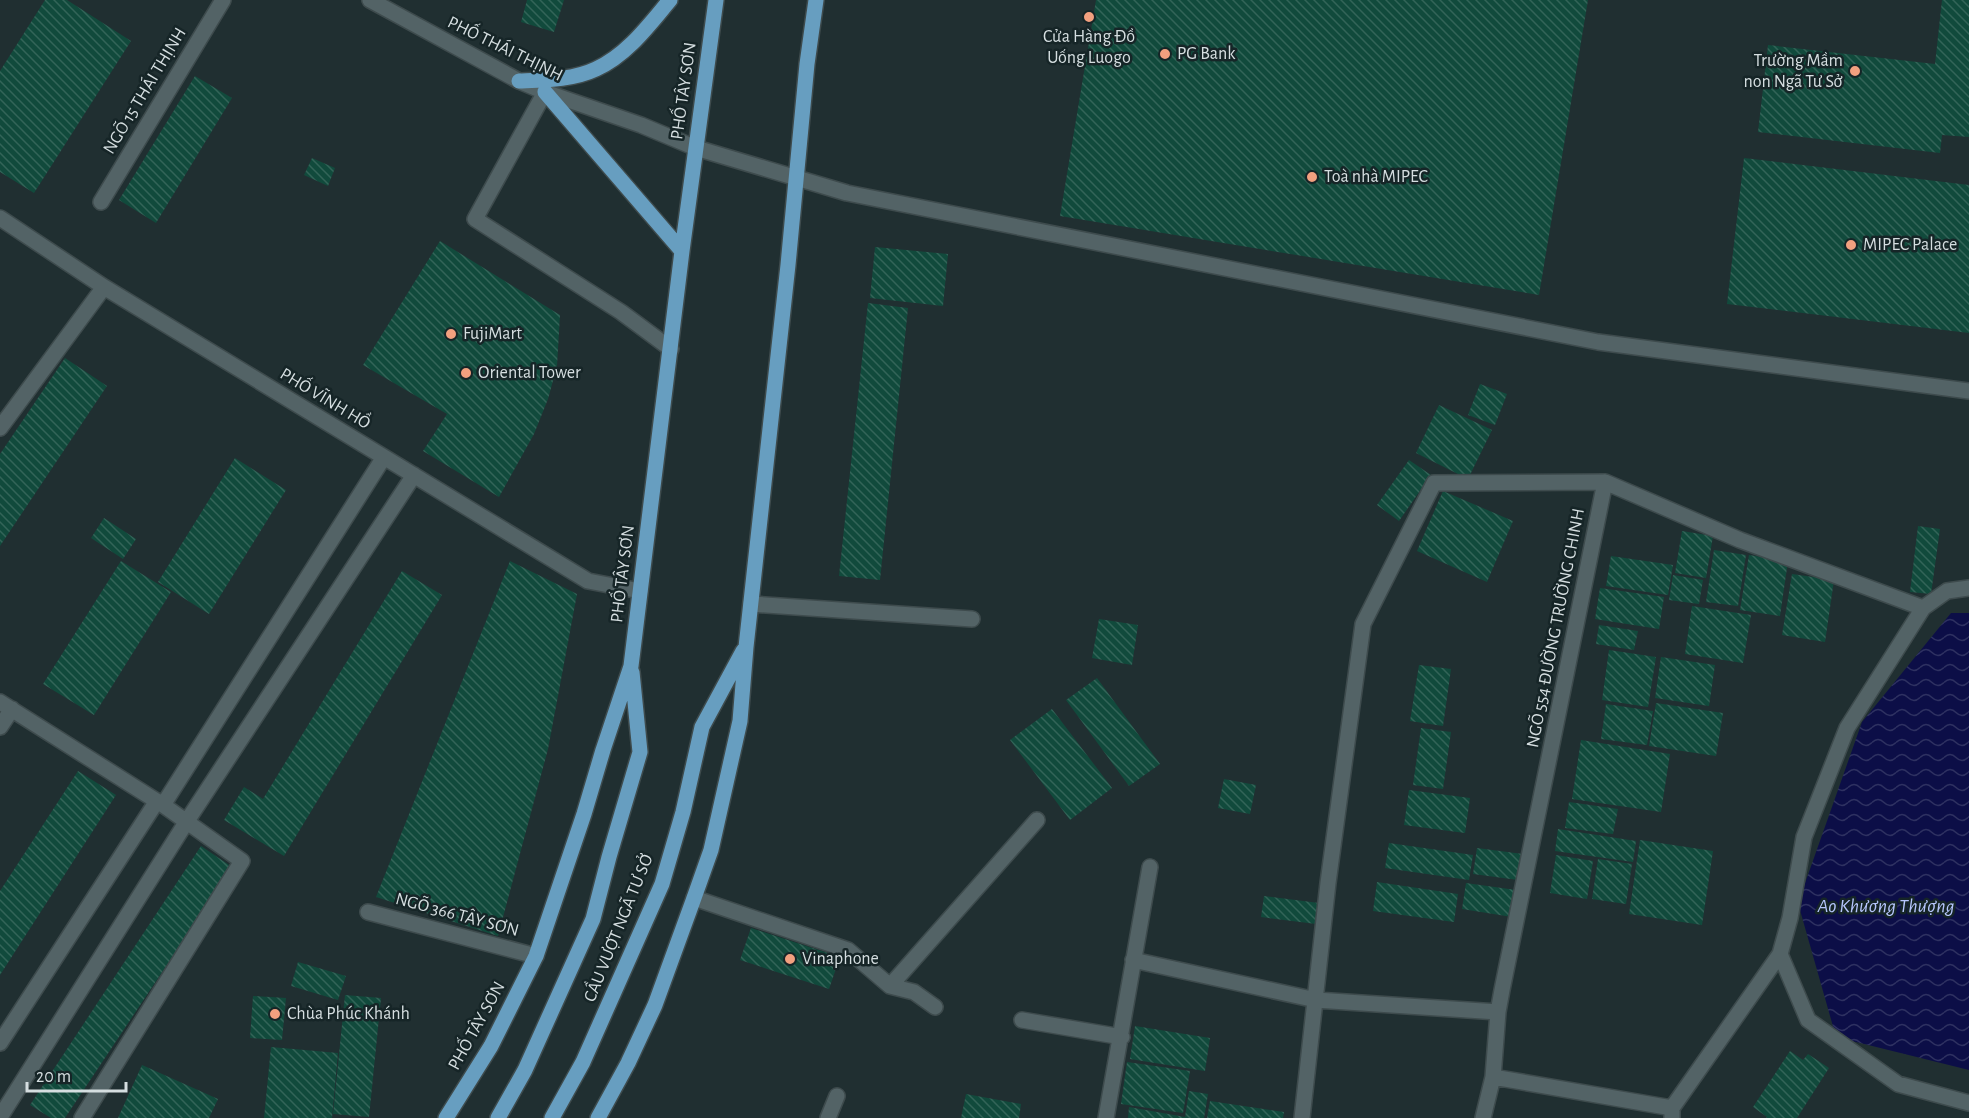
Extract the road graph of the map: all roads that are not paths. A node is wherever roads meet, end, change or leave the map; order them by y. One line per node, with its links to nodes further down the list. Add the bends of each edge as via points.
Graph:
1 (223, 0): 10 (street, NGÕ 15 THÁI THỊNH)
2 (370, 0): 6 (street, PHỐ THÁI THỊNH)
3 (670, 0): 6 (main road, via 620,54 596,70 555,80)
4 (716, 0): 8 (main road, PHỐ TÂY SƠN)
5 (816, 0): 9 (main road)
6 (519, 81): 7 (street, PHỐ THÁI THỊNH)
7 (545, 92): 8 (street, PHỐ THÁI THỊNH); 12 (main road); 14 (street, via 475,219 621,312)
8 (696, 148): 9 (street, PHỐ THÁI THỊNH); 12 (main road, PHỐ TÂY SƠN)
9 (796, 179): 15 (street, PHỐ THÁI THỊNH, via 847,193 1598,342); 22 (main road)
10 (101, 202)
11 (0, 218): 13 (street, PHỐ VĨNH HỒ)
12 (682, 250): 14 (main road, PHỐ TÂY SƠN)
13 (104, 287): 16 (street); 17 (street, PHỐ VĨNH HỒ)
14 (671, 349): 21 (main road, PHỐ TÂY SƠN)
15 (1969, 391)
16 (0, 428)
17 (384, 457): 18 (street, PHỐ VĨNH HỒ); 29 (street)
18 (414, 475): 21 (street, PHỐ VĨNH HỒ, via 588,581); 31 (street)
19 (1605, 482): 23 (street, via 1740,540); 39 (street, via 1434,483 1363,624); 41 (street, NGÕ 554 ĐƯỜNG TRƯỜNG CHINH)
20 (1969, 588): 23 (street, via 1947,591)
21 (640, 591): 26 (main road, PHỐ TÂY SƠN)
22 (751, 604): 24 (street); 25 (main road)
23 (1923, 608): 35 (street, via 1848,728 1804,837)
24 (972, 619)
25 (746, 648): 33 (main road, via 740,721 711,850); 53 (main road, CẦU VƯỢT NGÃ TƯ SỞ, via 702,727 662,884 583,1062)
26 (631, 666): 36 (main road, PHỐ TÂY SƠN); 52 (main road, CẦU VƯỢT NGÃ TƯ SỞ, via 640,752 593,919 525,1070)
27 (6, 706): 28 (street); 29 (street)
28 (0, 727)
29 (160, 803): 31 (street); 44 (street)
30 (1036, 820): 38 (street)
31 (187, 821): 49 (street); 50 (street, via 242,861)
32 (1150, 867): 37 (street)
33 (694, 898): 38 (street, via 848,950); 54 (main road, via 655,1005)
34 (368, 912): 36 (street, NGÕ 366 TÂY SƠN)
35 (1780, 954): 47 (street, via 1808,1020 1898,1084); 48 (street)
36 (536, 956): 51 (main road, PHỐ TÂY SƠN, via 491,1046)
37 (1133, 960): 39 (street); 43 (street)
38 (890, 986): 40 (street, via 914,992)
39 (1316, 1000): 41 (street); 57 (street)
40 (935, 1007)
41 (1498, 1012): 45 (street, NGÕ 554 ĐƯỜNG TRƯỜNG CHINH)
42 (1022, 1020): 43 (street)
43 (1122, 1037): 56 (street)
44 (0, 1042)
45 (1493, 1077): 48 (street); 58 (street, NGÕ 554 ĐƯỜNG TRƯỜNG CHINH)
46 (837, 1096): 55 (street)
47 (1969, 1103)
48 (1672, 1113)
49 (4, 1115)
50 (82, 1118)
51 (446, 1118)
52 (498, 1118)
53 (552, 1118)
54 (598, 1118)
55 (828, 1118)
56 (1106, 1118)
57 (1302, 1118)
58 (1483, 1118)

